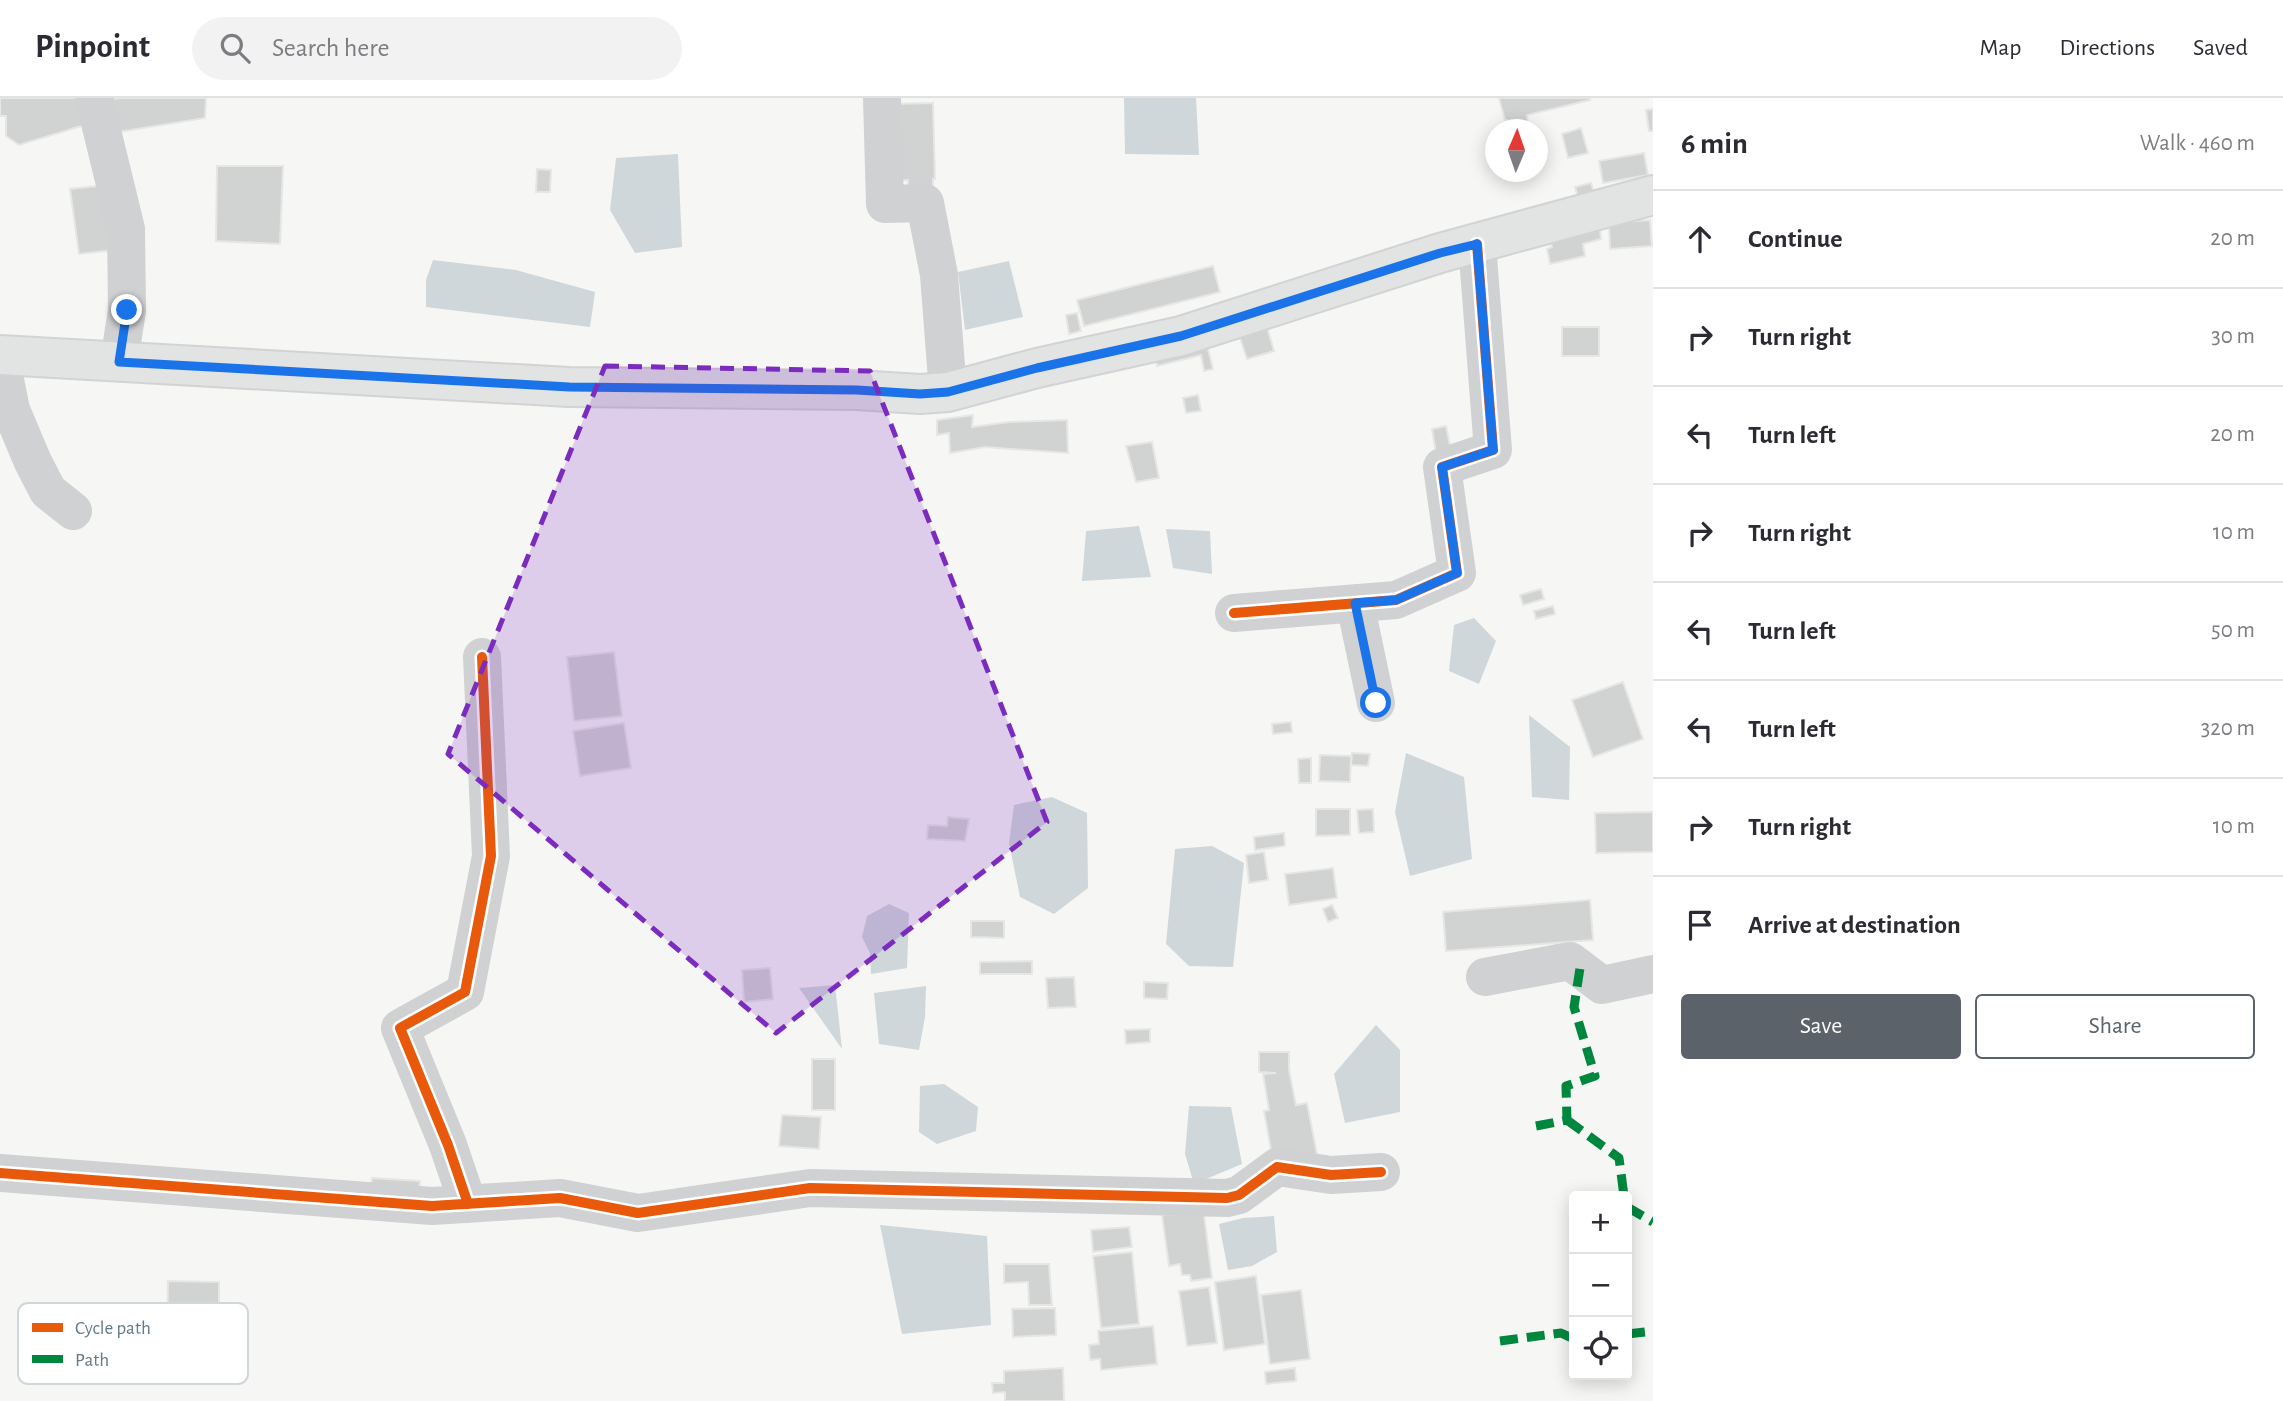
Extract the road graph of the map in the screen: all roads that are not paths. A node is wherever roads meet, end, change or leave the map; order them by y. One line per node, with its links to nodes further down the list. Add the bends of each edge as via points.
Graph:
1 (94, 98): 6 (street, via 126,229 127,310)
2 (882, 98): 7 (street, via 885,204 925,203 939,275)
3 (1653, 195): 4 (main road)
4 (1477, 244): 7 (main road, via 1181,336); 9 (street, via 1493,450 1442,467 1457,573 1396,600)
5 (0, 355): 6 (main road); 8 (street, via 10,410 33,462 48,491)
6 (119, 362): 7 (main road, via 569,387)
7 (948, 392)
8 (74, 511)
9 (1355, 603): 10 (street); 12 (street)
10 (1234, 613)
11 (482, 657): 17 (street, via 491,856 465,992 400,1028)
12 (1376, 703)
13 (1653, 974): 14 (street, via 1602,985 1570,961)
14 (1485, 977)
15 (1381, 1172): 17 (street, via 1331,1175 1277,1167 1239,1195 1227,1198 810,1188 638,1213 561,1198)
16 (0, 1173): 17 (street, via 432,1206)
17 (468, 1204)

